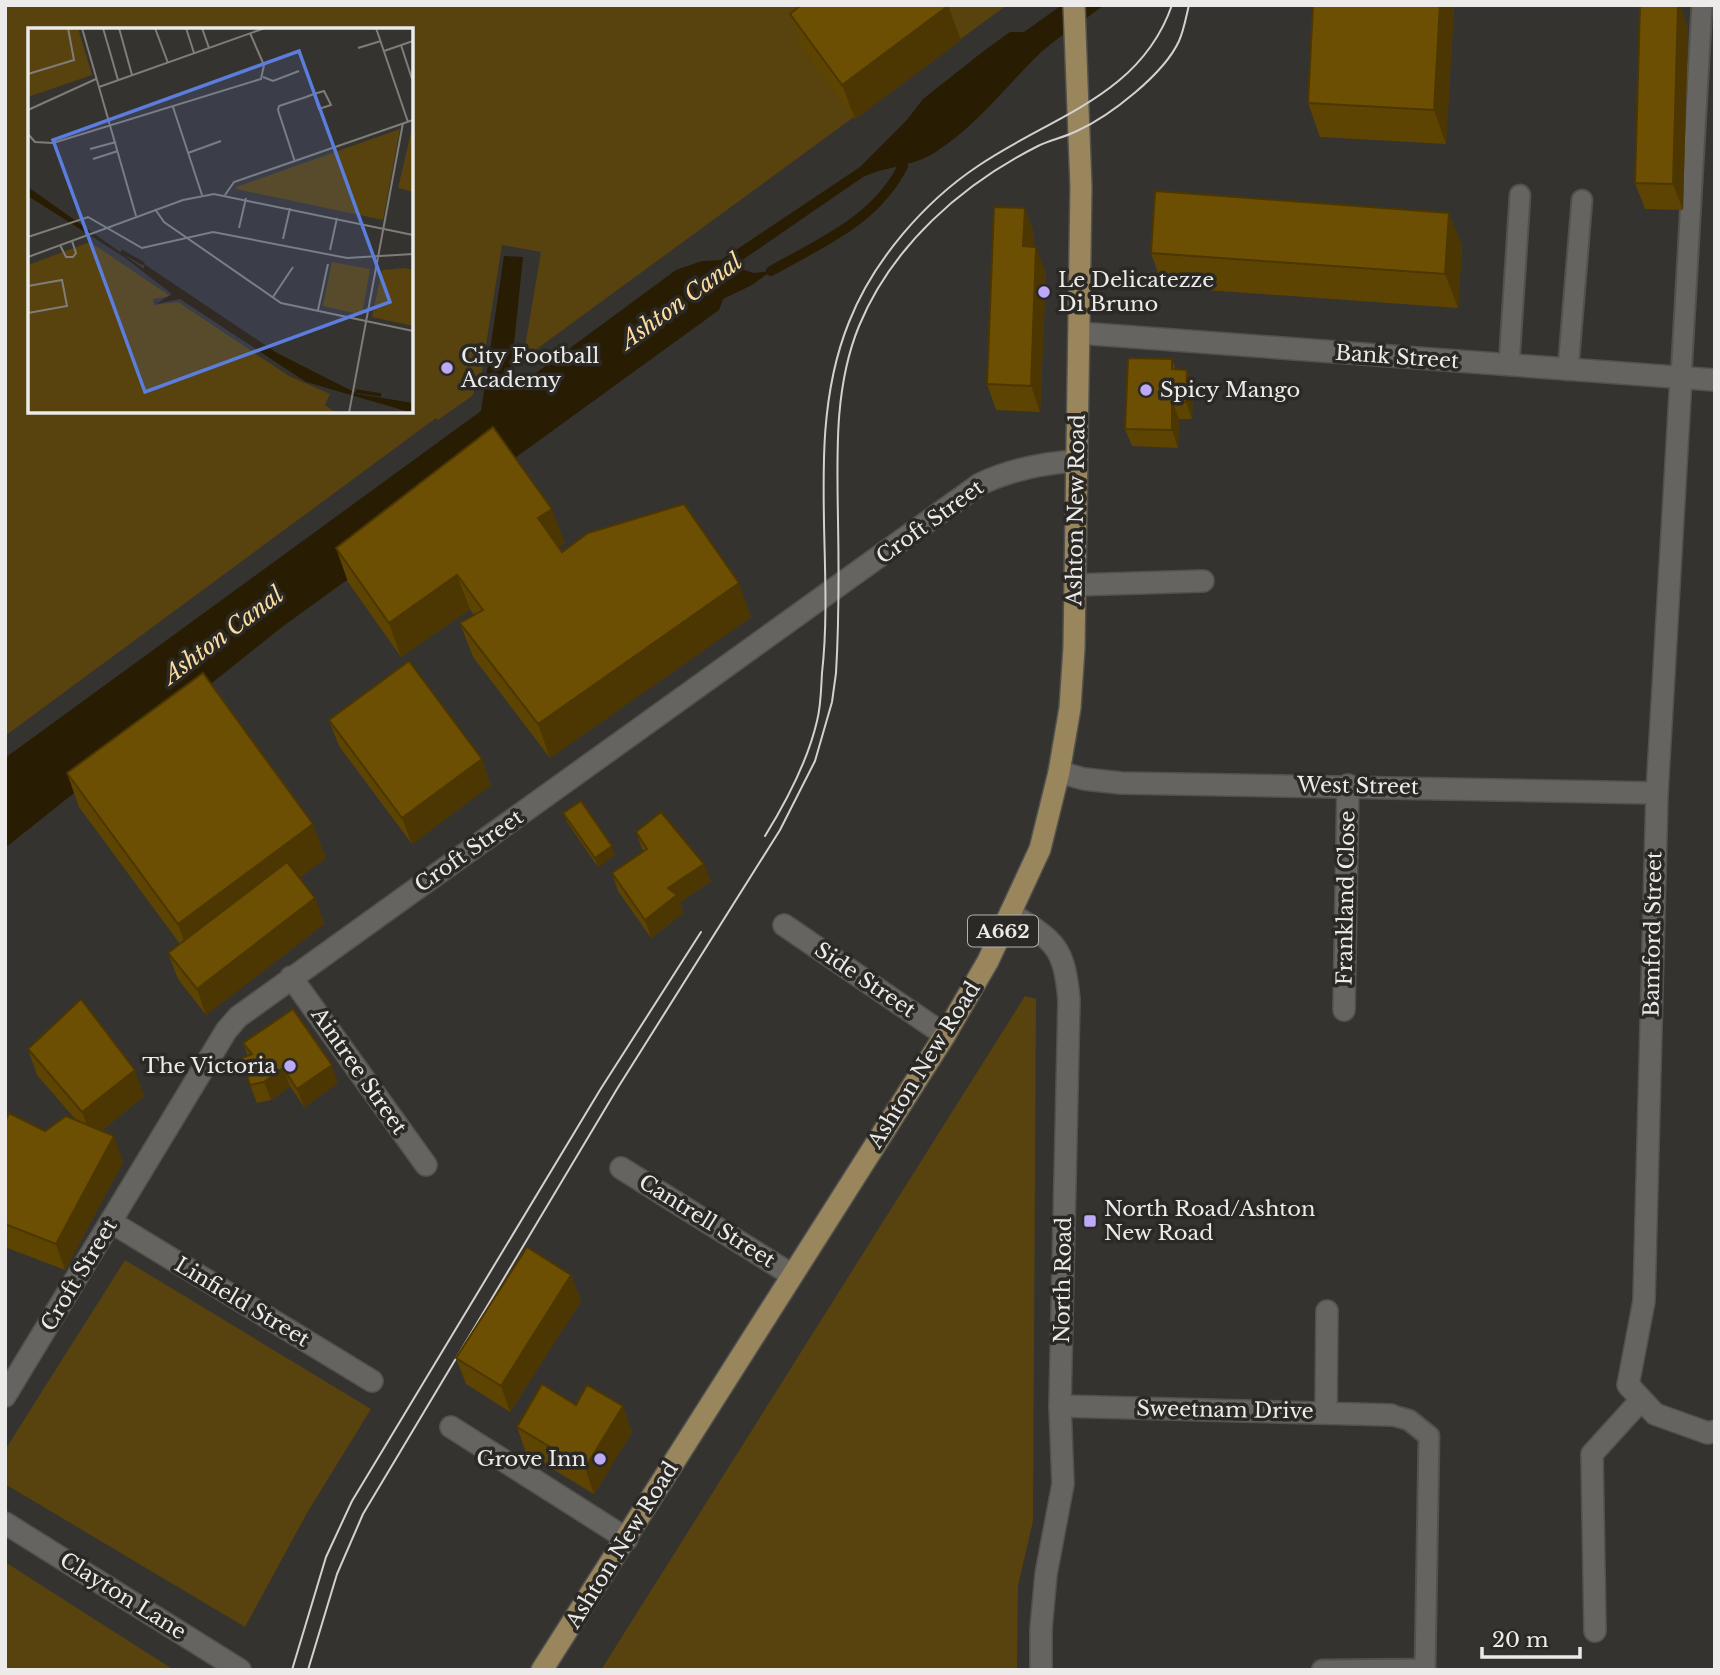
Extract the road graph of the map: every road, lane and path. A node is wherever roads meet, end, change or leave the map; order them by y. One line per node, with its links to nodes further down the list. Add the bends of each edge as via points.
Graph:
1 (1074, 5): 5 (main road, Ashton New Road / A662, via 1080,130)
2 (1702, 5): 8 (lane)
3 (1520, 195): 6 (lane)
4 (1582, 200): 7 (lane)
5 (1079, 333): 6 (street, Bank Street); 10 (main road, Ashton New Road / A662)
6 (1509, 365): 7 (street, Bank Street)
7 (1568, 370): 8 (street, Bank Street)
8 (1681, 378): 9 (street, Bank Street); 15 (street, Bamford Street)
9 (1715, 380)
10 (1076, 461): 12 (main road, Ashton New Road / A662); 18 (street, Croft Street, via 1007,471 981,484)
11 (1203, 581): 12 (street)
12 (1075, 585): 13 (main road, Ashton New Road / A662, via 1070,708)
13 (1059, 772): 14 (street, West Street, via 1121,783); 16 (main road, Ashton New Road / A662, via 1040,849)
14 (1348, 785): 15 (street, West Street); 19 (street, Frankland Close)
15 (1657, 793): 28 (street, Bamford Street, via 1644,1301 1628,1385)
16 (1011, 914): 20 (main road, Ashton New Road / A662); 29 (street, North Road, via 1049,937 1066,967)
17 (784, 925): 20 (street, Side Street)
18 (291, 977): 21 (street, Aintree Street); 23 (street, Croft Street, via 226,1031)
19 (1344, 1010)
20 (945, 1035): 24 (main road, Ashton New Road / A662)
21 (426, 1166)
22 (621, 1168): 24 (street, Cantrell Street)
23 (111, 1222): 26 (street, Linfield Street); 27 (street, Croft Street)
24 (792, 1275): 35 (main road, Ashton New Road / A662)
25 (1327, 1311): 30 (street)
26 (372, 1381)
27 (5, 1396)
28 (1642, 1399): 33 (street, via 1655,1414 1708,1433); 36 (street, via 1592,1454)
29 (1060, 1406): 30 (street, Sweetnam Drive); 40 (street, North Road, via 1063,1485 1046,1574)
30 (1326, 1412): 31 (street, Sweetnam Drive)
31 (1391, 1415): 37 (lane, via 1409,1420 1429,1436)
32 (450, 1427): 35 (street)
33 (1715, 1430)
34 (5, 1523): 38 (street, Clayton Lane)
35 (627, 1539): 39 (main road, Ashton New Road / A662)
36 (1595, 1631)
37 (1425, 1669): 41 (lane)
38 (240, 1670)
39 (542, 1670)
40 (1041, 1670)
41 (1322, 1670)

